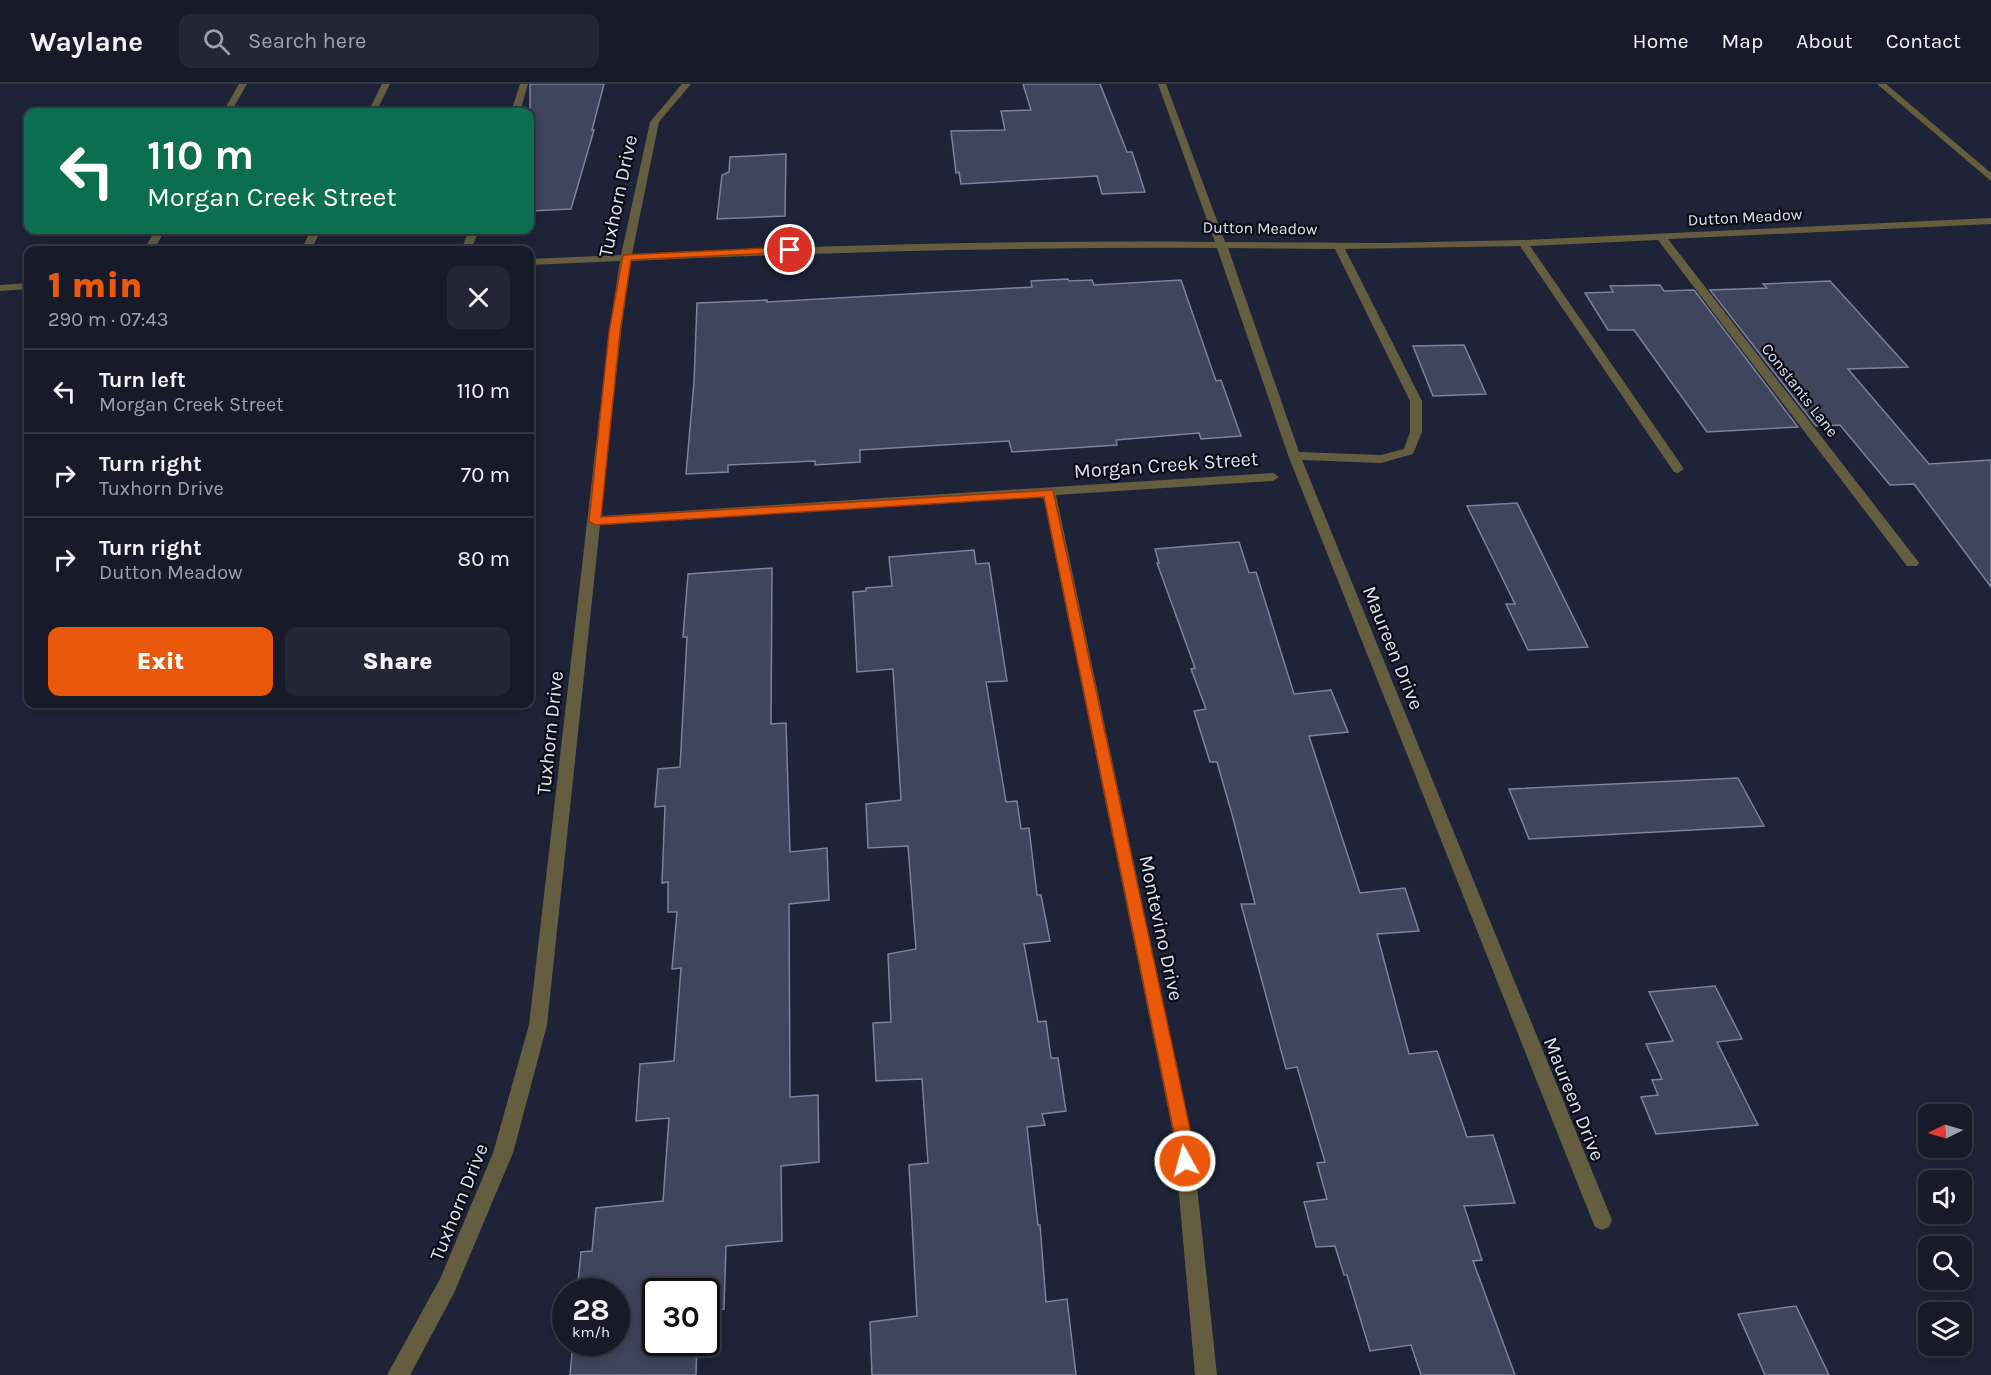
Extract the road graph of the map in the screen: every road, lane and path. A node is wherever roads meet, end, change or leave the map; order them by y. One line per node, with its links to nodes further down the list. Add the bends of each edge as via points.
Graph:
1 (243, 84): 7 (street)
2 (386, 84): 8 (street)
3 (524, 84): 9 (street)
4 (687, 84): 16 (street, Tuxhorn Drive, via 655,122)
5 (1162, 84): 14 (street, Maureen Drive)
6 (1881, 84): 10 (street)
7 (229, 108)
8 (374, 108)
9 (516, 108)
10 (1991, 178)
11 (1991, 221): 12 (street, Dutton Meadow)
12 (1661, 237): 13 (street, Dutton Meadow); 25 (street, Constants Lane)
13 (1524, 243): 15 (street, Dutton Meadow); 21 (street)
14 (1221, 244): 15 (street, Dutton Meadow); 16 (street, Dutton Meadow, via 837,248); 20 (street, Maureen Drive)
15 (1338, 245): 20 (street, via 1416,401 1416,432 1409,451 1381,459)
16 (626, 257): 17 (street, Dutton Meadow); 24 (street, Tuxhorn Drive)
17 (534, 262)
18 (24, 286): 19 (street)
19 (0, 288)
20 (1294, 455): 26 (street, Maureen Drive)
21 (1678, 469)
22 (1273, 477): 23 (street, Morgan Creek Street)
23 (1049, 493): 24 (street, Morgan Creek Street); 28 (street, Montevino Drive, via 1183,1138)
24 (595, 521): 27 (street, Tuxhorn Drive, via 538,1025 503,1153 447,1286)
25 (1912, 563)
26 (1602, 1221)
27 (398, 1375)
28 (1206, 1375)

